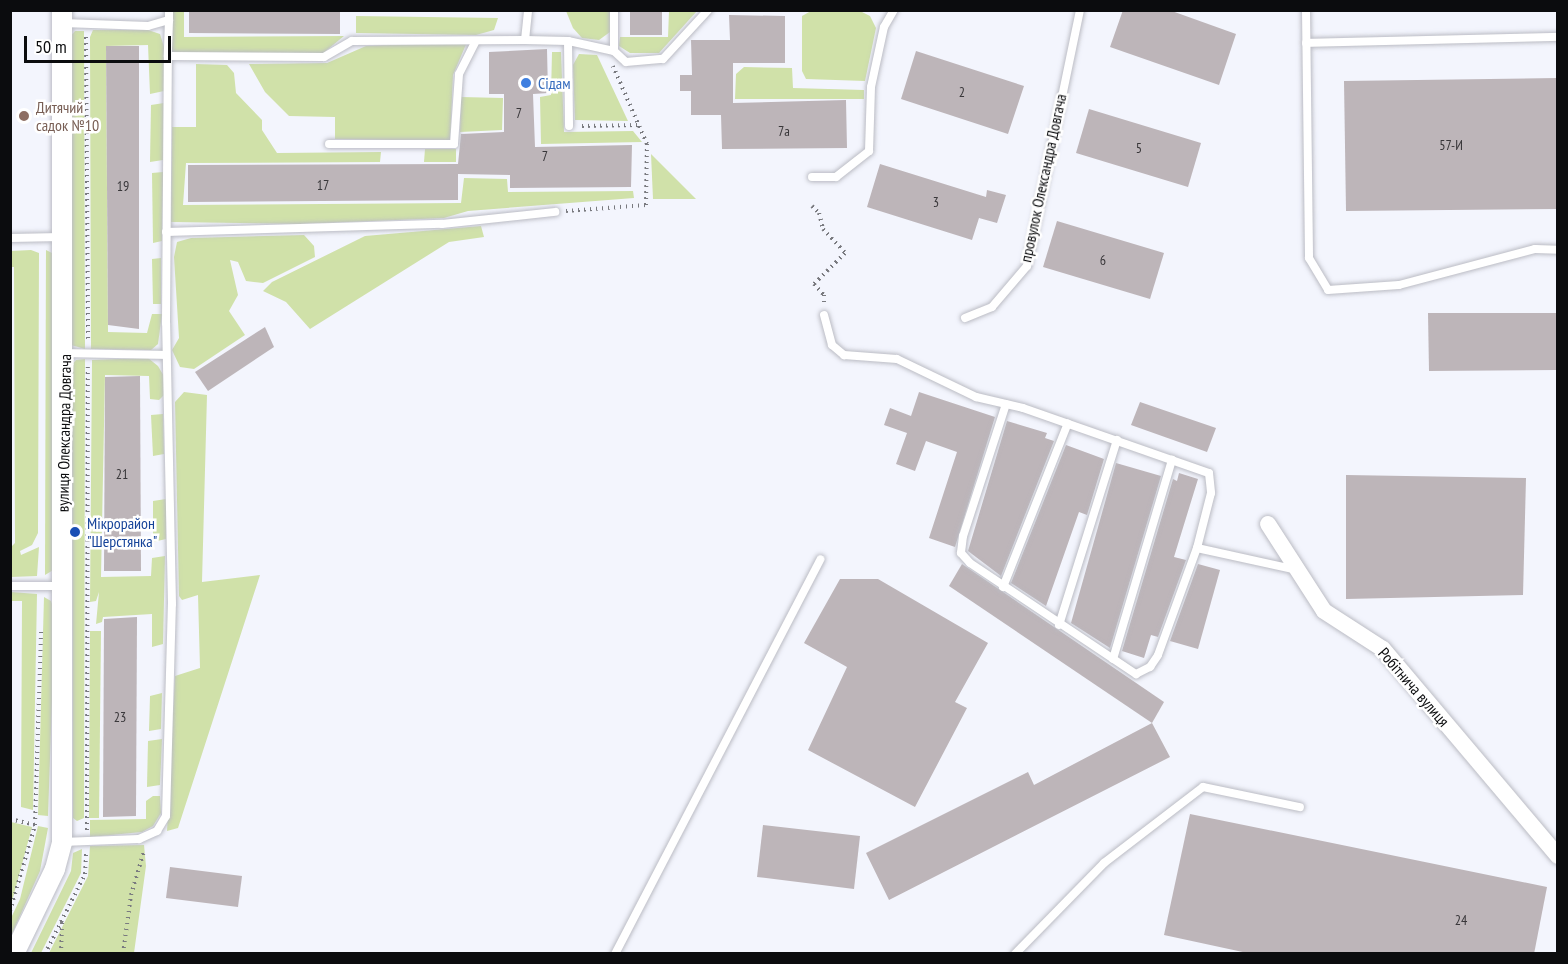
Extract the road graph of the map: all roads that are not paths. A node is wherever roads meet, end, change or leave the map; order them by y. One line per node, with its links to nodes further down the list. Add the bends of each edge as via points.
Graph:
1 (528, 10): 10 (lane)
2 (614, 10): 14 (lane)
3 (708, 10): 14 (lane, via 663,59 626,62)
4 (894, 10): 18 (lane, via 884,27 871,87 869,151 836,177)
5 (1080, 10): 25 (lane, провулок Олександра Довгача, via 1027,266 992,308)
6 (1306, 10): 13 (lane)
7 (169, 15): 8 (lane, via 148,26); 15 (lane)
8 (62, 17): 21 (street, вулиця Олександра Довгача)
9 (1557, 37): 13 (lane)
10 (525, 40): 11 (lane); 12 (lane)
11 (568, 41): 14 (lane); 16 (lane)
12 (475, 42): 15 (lane, via 352,41 324,57); 17 (lane, via 459,74 454,144)
13 (1306, 43): 23 (lane, via 1309,258 1328,290 1399,285 1535,249)
14 (614, 51)
15 (168, 56): 20 (lane)
16 (569, 126)
17 (329, 144)
18 (812, 177)
19 (555, 212): 20 (lane, via 442,224)
20 (166, 232): 27 (lane)
21 (64, 237): 22 (lane); 26 (street, вулиця Олександра Довгача)
22 (10, 238)
23 (1557, 250)
24 (824, 315): 28 (lane, via 832,345 844,355 897,359 976,397)
25 (965, 318)
26 (65, 353): 27 (lane); 37 (street, вулиця Олександра Довгача)
27 (166, 355): 42 (lane, via 172,604 166,816 149,836)
28 (1006, 404): 29 (lane); 38 (lane, via 961,553)
29 (1068, 423): 30 (lane); 38 (lane)
30 (1117, 440): 31 (lane); 39 (lane)
31 (1172, 460): 33 (lane, via 1209,472 1211,493); 40 (lane)
32 (1268, 524): 35 (street, Робітнича вулиця)
33 (1197, 548): 35 (lane); 40 (lane, via 1158,655 1150,667 1136,674)
34 (821, 559): 45 (lane)
35 (1298, 570): 43 (street, Робітнича вулиця, via 1324,611 1383,649)
36 (10, 586): 37 (lane)
37 (62, 586): 42 (street, вулиця Олександра Довгача)
38 (1003, 587): 39 (lane)
39 (1059, 625): 40 (lane)
40 (1113, 659)
41 (1300, 807): 46 (lane, via 1203,787 1104,863)
42 (62, 842): 44 (street, вулиця Олександра Довгача, via 55,869)
43 (1557, 856)
44 (14, 954)
45 (615, 954)
46 (1015, 954)

